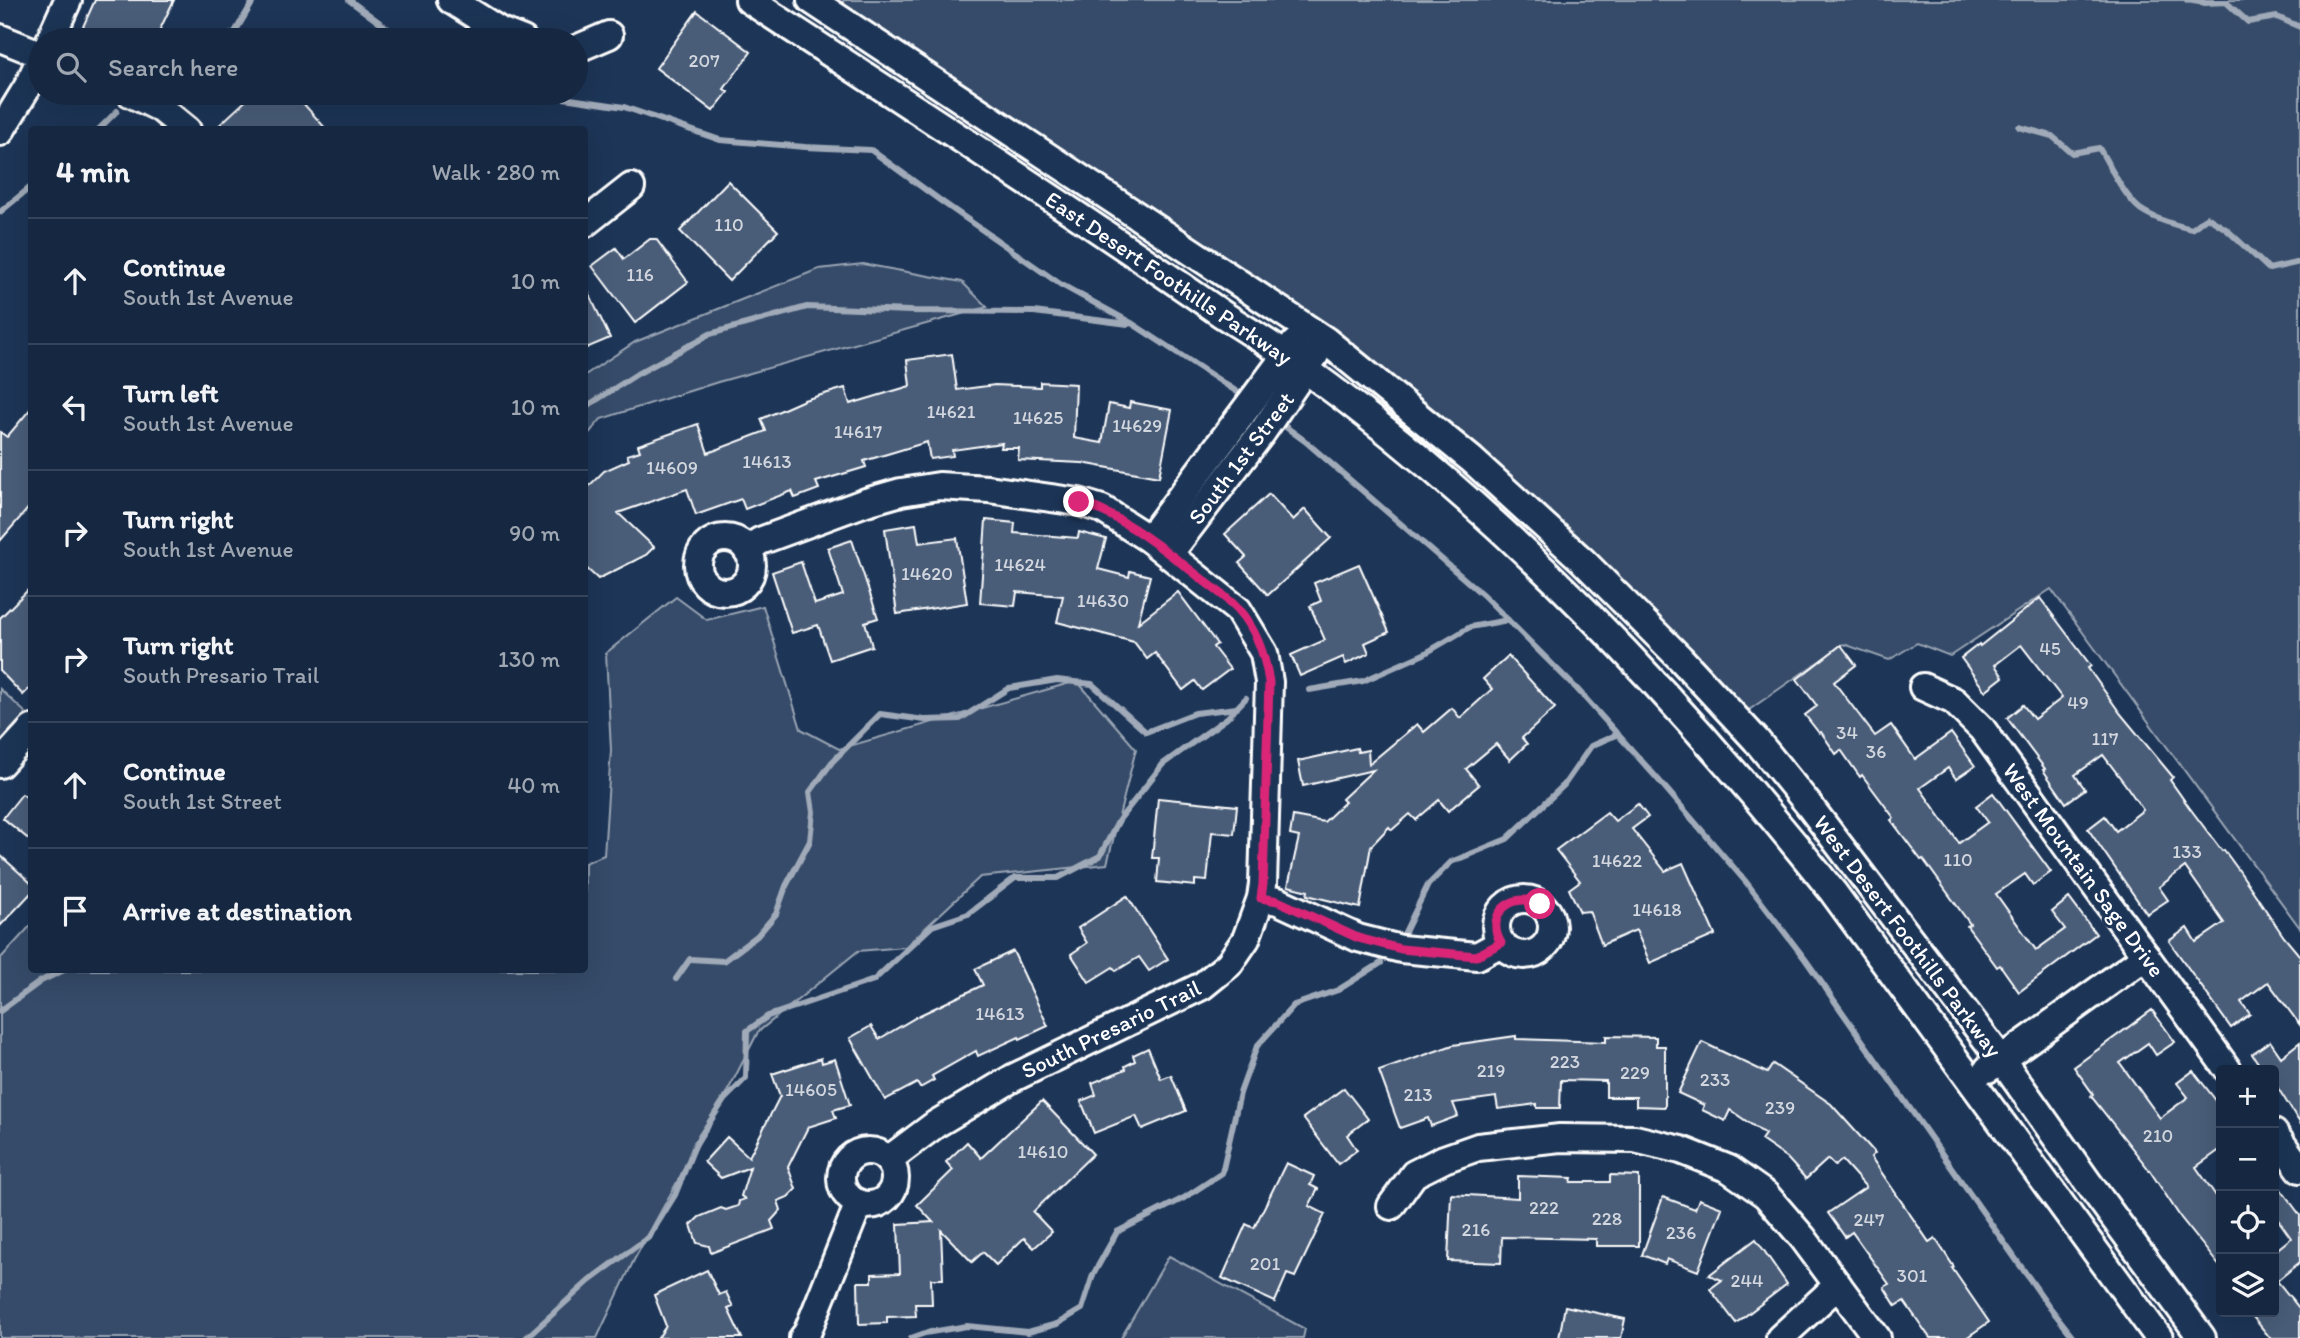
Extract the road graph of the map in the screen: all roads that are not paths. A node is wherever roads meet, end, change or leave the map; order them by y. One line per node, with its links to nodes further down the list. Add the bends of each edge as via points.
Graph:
1 (68, 0): 5 (street)
2 (451, 0): 6 (street)
3 (749, 0): 18 (street, East Desert Foothills Parkway)
4 (811, 0): 17 (street, East Desert Foothills Parkway)
5 (55, 28)
6 (495, 28)
7 (609, 35): 9 (street)
8 (0, 38): 10 (street)
9 (588, 44)
10 (28, 49)
11 (28, 86): 14 (street)
12 (154, 105): 13 (street)
13 (182, 126)
14 (0, 132)
15 (631, 187): 16 (street)
16 (588, 222)
17 (1315, 334): 18 (street, South 1st Street); 22 (street, East Desert Foothills Parkway, via 1472,460)
18 (1296, 362): 19 (street, South 1st Street); 23 (street, East Desert Foothills Parkway, via 1443,479)
19 (1276, 389): 20 (street, South 1st Street, via 1241,415); 20 (street, South 1st Street, via 1263,431)
20 (1159, 547): 21 (street, via 1102,509 1079,502 939,486 866,502); 27 (street, South Presario Trail, via 1238,610 1264,653 1269,682)
21 (747, 550)
22 (1582, 560): 30 (street, West Desert Foothills Parkway, via 1756,740)
23 (1563, 590): 32 (street, West Desert Foothills Parkway, via 1755,795)
24 (1923, 687): 29 (street, West Mountain Sage Drive, via 1954,701 1982,729)
25 (28, 733): 26 (street)
26 (0, 764)
27 (1261, 898): 28 (street, via 1278,901 1358,938 1401,949 1476,956); 34 (street, South Presario Trail, via 1246,940 1229,964 1202,986 1013,1078 936,1124)
28 (1501, 943)
29 (2146, 956): 30 (street); 31 (street, West Mountain Sage Drive)
30 (2001, 1059): 32 (street); 43 (street, West Desert Foothills Parkway)
31 (2224, 1065)
32 (1972, 1081): 42 (street, West Desert Foothills Parkway)
33 (2279, 1140): 35 (street)
34 (888, 1160): 36 (street, via 895,1176 891,1193 877,1203); 36 (street, via 866,1151 846,1163 843,1187)
35 (2300, 1170)
36 (859, 1203): 39 (street)
37 (1391, 1206): 38 (street, via 1414,1174 1478,1147 1560,1138 1635,1139 1681,1150 1729,1169 1766,1195)
38 (1838, 1285): 40 (street); 41 (street)
39 (807, 1336)
40 (1780, 1338)
41 (1877, 1338)
42 (2159, 1338)
43 (2202, 1338)

